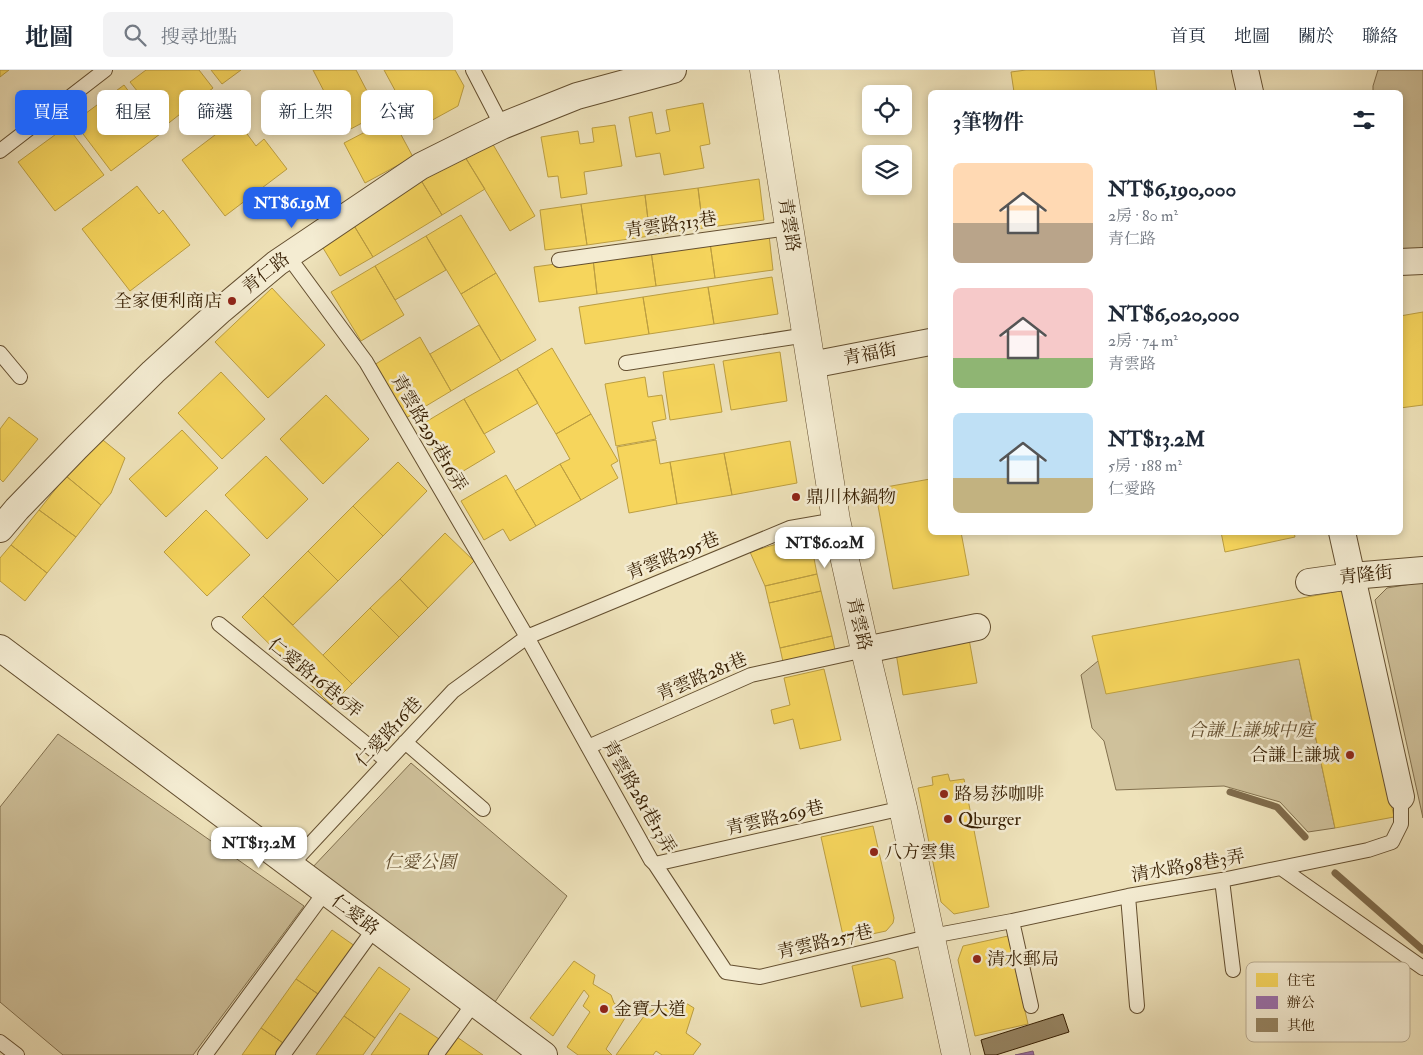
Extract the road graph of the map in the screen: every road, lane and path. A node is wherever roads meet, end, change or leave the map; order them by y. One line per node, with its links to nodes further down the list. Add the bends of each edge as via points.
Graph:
1 (105, 70): 8 (lane)
2 (473, 70): 7 (lane)
3 (673, 70): 7 (street, 青仁路, via 577,96)
4 (764, 70): 9 (street, 青雲路)
5 (1245, 70): 6 (street)
6 (1250, 90)
7 (502, 126): 10 (street, 青仁路, via 422,166)
8 (0, 152)
9 (789, 228): 11 (lane, 青雲路313巷); 14 (street, 青雲路)
10 (288, 256): 21 (street, 青仁路, via 221,310 154,372 17,508); 28 (lane, 青雲路295巷16弄, via 366,362)
11 (559, 260)
12 (1423, 260): 13 (street)
13 (1403, 262)
14 (807, 335): 17 (lane); 18 (street, 青雲路)
15 (928, 342): 18 (street, 青福街)
16 (0, 353): 19 (lane)
17 (626, 363)
18 (810, 365): 20 (street, 青雲路)
19 (20, 377)
20 (836, 520): 28 (lane, 青雲路295巷, via 790,528); 30 (street, 青雲路)
21 (0, 529)
22 (1343, 535): 24 (street)
23 (1423, 570): 24 (street, 青隆街)
24 (1352, 576): 25 (street, 青隆街); 34 (street)
25 (1309, 582)
26 (218, 624): 33 (lane, 仁愛路16巷6弄)
27 (977, 626): 30 (street)
28 (527, 636): 31 (lane, 仁愛路16巷, via 453,691); 32 (lane, 青雲路281巷13弄)
29 (0, 648): 38 (street, 仁愛路)
30 (865, 650): 32 (lane, 青雲路281巷, via 751,675); 35 (street, 青雲路)
31 (405, 742): 33 (lane, 仁愛路16巷); 36 (lane)
32 (588, 747): 37 (lane, 青雲路281巷13弄)
33 (387, 761): 38 (lane, 仁愛路16巷)
34 (1401, 797): 39 (lane, 清水路98巷3弄, via 1401,824 1392,842)
35 (903, 808): 37 (lane, 青雲路269巷); 45 (street, 青雲路)
36 (483, 809)
37 (655, 864): 48 (lane, 青雲路281巷13弄)
38 (290, 866): 41 (street, 仁愛路)
39 (1281, 868): 40 (lane, 清水路98巷3弄); 46 (lane)
40 (1222, 880): 42 (lane, 清水路98巷3弄); 47 (lane)
41 (325, 892): 44 (street, 仁愛路); 54 (lane)
42 (1128, 896): 43 (lane, 清水路98巷3弄); 51 (lane)
43 (1012, 921): 45 (lane, 清水路98巷3弄); 50 (lane)
44 (374, 929): 49 (street, 仁愛路); 55 (lane)
45 (932, 936): 48 (lane, 青雲路257巷, via 760,977); 58 (street, 青雲路)
46 (1423, 968)
47 (1233, 970)
48 (726, 972)
49 (474, 1003): 56 (lane); 57 (street, 仁愛路)
50 (1031, 1006)
51 (1137, 1006)
52 (0, 1042): 53 (lane)
53 (17, 1055)
54 (205, 1055)
55 (283, 1055)
56 (436, 1055)
57 (544, 1055)
58 (956, 1055)

